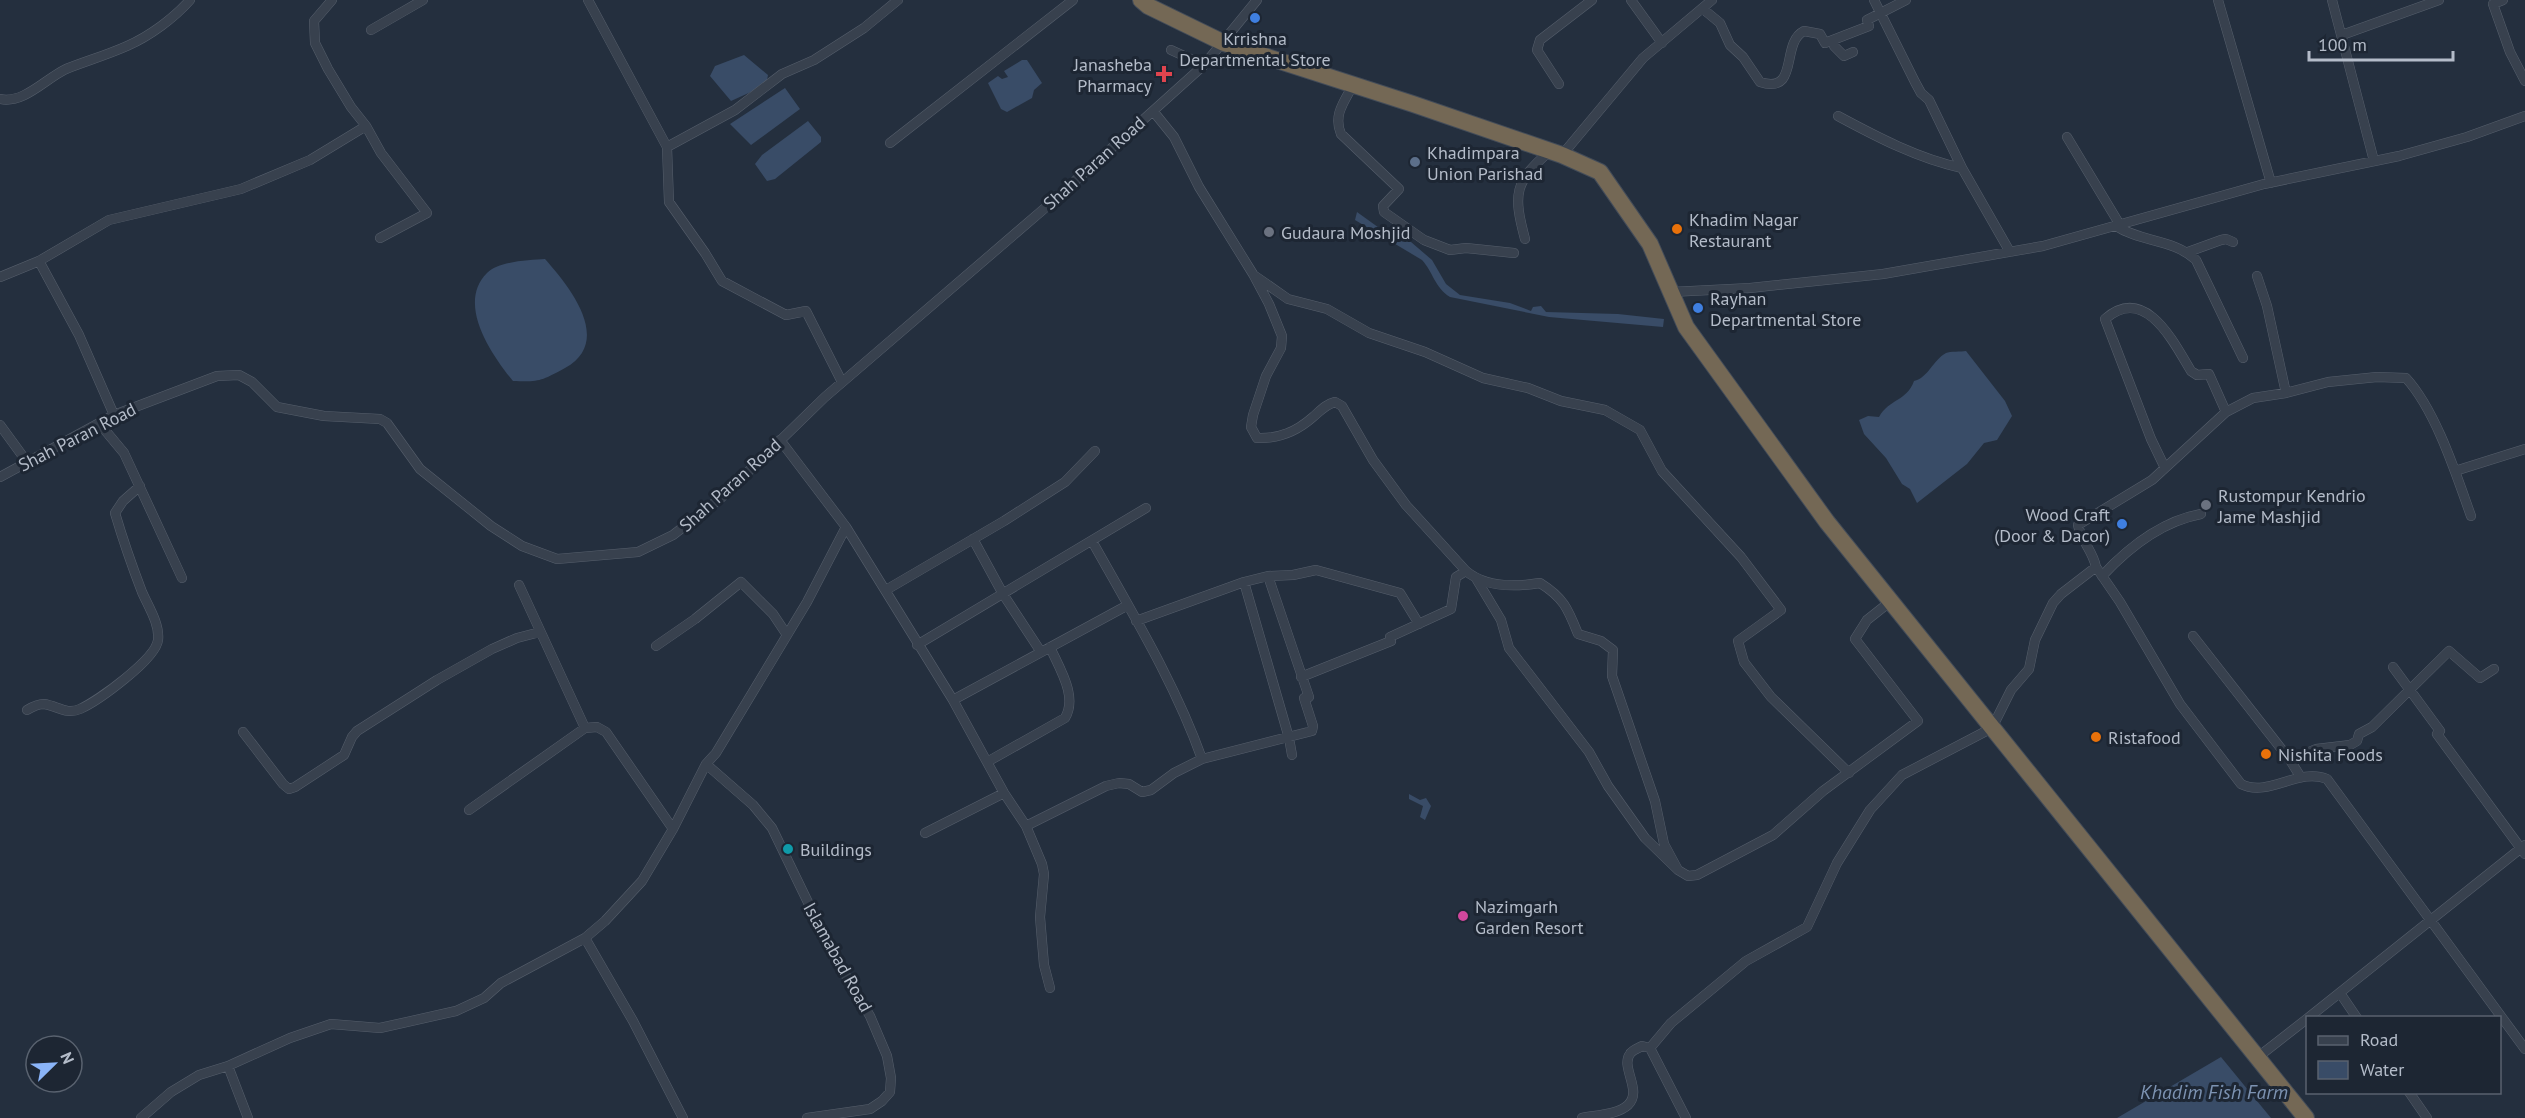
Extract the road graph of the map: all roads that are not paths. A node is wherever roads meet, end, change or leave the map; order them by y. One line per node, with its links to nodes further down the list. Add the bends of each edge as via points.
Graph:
1 (190, 0): 31 (street, via 166,22 129,46 66,69 36,90)
2 (332, 0): 35 (street, via 314,21 315,43 351,108)
3 (423, 0): 20 (street)
4 (588, 0): 38 (street)
5 (898, 0): 38 (street, via 864,28 814,60 782,74 735,110)
6 (1073, 0): 37 (street)
7 (1141, 0): 23 (highway)
8 (1257, 0): 23 (street, Shah Paran Road)
9 (1592, 0): 29 (street, via 1536,46)
10 (1631, 0): 24 (street)
11 (1712, 0): 18 (street)
12 (1874, 0): 19 (street)
13 (1906, 0): 19 (street)
14 (2218, 0): 42 (street)
15 (2332, 0): 21 (street)
16 (2439, 0): 21 (street)
17 (2503, 0): 28 (street, via 2493,4)
18 (1703, 9): 22 (street, via 1720,23 1730,45 1763,84 1772,85 1784,78 1796,35 1804,31 1820,34 1825,44); 24 (street)
19 (1880, 14): 22 (street, via 1867,20 1869,26); 41 (street)
20 (371, 30)
21 (2342, 35): 40 (street)
22 (1833, 40): 26 (street, via 1844,56)
23 (1224, 43): 27 (street, Shah Paran Road); 30 (highway)
24 (1662, 43): 39 (street, via 1643,58)
25 (1171, 50): 27 (street)
26 (1853, 52)
27 (1204, 65): 32 (street, Shah Paran Road)
28 (2525, 81)
29 (1559, 84)
30 (1353, 85): 39 (highway); 49 (street, via 1336,116 1336,124 1341,134 1399,189 1383,206 1384,212 1424,240 1450,250)
31 (0, 99)
32 (1154, 111): 51 (street, via 1174,137 1199,187); 56 (street, Shah Paran Road)
33 (1838, 116): 41 (street, via 1935,162)
34 (2525, 116): 40 (street, via 2467,137)
35 (366, 126): 44 (street, via 381,153 427,213); 50 (street, via 310,160 241,189 109,220)
36 (2067, 137): 43 (street)
37 (890, 143)
38 (667, 147): 56 (street, via 669,202 722,281 786,315 806,311)
39 (1556, 153): 45 (street, via 1522,179 1518,212); 54 (highway, via 1600,172 1650,244)
40 (2374, 161): 42 (street)
41 (1962, 168): 47 (street)
42 (2271, 183): 43 (street)
43 (2118, 226): 47 (street); 48 (street, via 2128,234)
44 (380, 238)
45 (1525, 239)
46 (2233, 242): 48 (street, via 2226,238)
47 (2010, 252): 54 (street, via 1883,274)
48 (2188, 252): 55 (street, via 2196,260)
49 (1514, 253)
50 (39, 261): 53 (street); 59 (street)
51 (1253, 274): 77 (street, via 1282,336 1281,348 1266,376 1253,415 1251,427 1257,438 1289,433 1328,404 1342,406 1406,506); 111 (street, via 1288,299 1327,309 1369,333 1483,378 1605,410 1640,430 1662,471 1741,557 1781,610 1738,641 1744,662 1771,697)
52 (2257, 276): 57 (street)
53 (0, 277)
54 (1674, 297): 86 (highway, via 1686,327 1827,522)
55 (2243, 358)
56 (842, 382): 62 (street, Shah Paran Road)
57 (2286, 393): 58 (street, via 2253,398); 67 (street, via 2328,382 2406,378 2419,393)
58 (2226, 412): 66 (street); 66 (street, via 2209,374 2191,371 2157,321 2134,307 2124,307 2105,319)
59 (114, 415): 60 (street, Shah Paran Road); 62 (street, Shah Paran Road, via 217,376 239,375 252,382 277,407 324,416 380,419 420,469 490,526 522,546 557,559 638,552 673,536 722,497)
60 (99, 423): 65 (street, Shah Paran Road); 69 (street, via 124,453)
61 (0, 426): 65 (street)
62 (780, 440): 73 (street)
63 (2525, 449): 67 (street)
64 (1095, 451): 74 (street, via 1065,482)
65 (27, 462): 68 (street, Shah Paran Road)
66 (2165, 468): 76 (street, via 2078,525)
67 (2455, 471): 72 (street)
68 (0, 477)
69 (140, 486): 80 (street); 101 (street, via 115,513 155,622 157,647 139,666 78,710 66,711 44,704)
70 (1146, 508): 75 (street)
71 (2201, 514): 79 (street, via 2184,517 2138,543)
72 (2471, 516)
73 (846, 527): 84 (street); 91 (street)
74 (973, 539): 84 (street); 85 (street)
75 (1092, 541): 85 (street); 87 (street)
76 (2096, 567): 79 (street); 103 (street, via 2053,603 2035,640 2029,669 2012,690)
77 (1466, 571): 81 (street); 89 (street, via 1456,577 1451,609)
78 (1268, 576): 82 (street); 89 (street, via 1316,570 1400,594); 98 (street)
79 (2102, 576): 112 (street, via 2180,704 2241,784 2247,788 2266,787)
80 (182, 578)
81 (1477, 580): 119 (street, via 1501,620 1509,648 1589,752 1645,838); 119 (street, via 1517,587 1540,583 1568,607 1578,634 1613,650 1612,676 1654,801 1664,844)
82 (1244, 582): 88 (street); 105 (street)
83 (519, 585): 90 (street)
84 (886, 590): 93 (street)
85 (1003, 594): 93 (street); 95 (street)
86 (1891, 601): 103 (highway); 111 (street, via 1867,620 1855,639 1918,721)
87 (1128, 605): 88 (street); 95 (street)
88 (1136, 621): 107 (street, via 1187,720)
89 (1419, 624): 98 (street, via 1390,637 1391,641)
90 (540, 632): 102 (street); 104 (street, via 501,646 437,680 357,731 344,755 295,787 289,789 284,784)
91 (787, 635): 94 (street, via 773,614 741,582); 110 (street, via 717,753)
92 (2193, 636): 108 (street)
93 (917, 645): 100 (street)
94 (656, 646)
95 (1046, 650): 100 (street); 109 (street, via 1067,687 1068,714)
96 (2393, 668): 99 (street)
97 (2494, 669): 99 (street, via 2480,678 2449,651)
98 (1301, 676): 105 (street, via 1309,697 1304,698 1313,729)
99 (2408, 690): 108 (street, via 2372,727 2359,734 2357,741 2316,749); 118 (street)
100 (953, 700): 109 (street)
101 (27, 710)
102 (585, 728): 114 (street); 116 (street, via 597,727 606,732)
103 (1992, 728): 127 (street, via 1902,775 1870,810 1838,863 1807,927 1746,961 1671,1023); 129 (highway)
104 (243, 732)
105 (1289, 738): 106 (street); 107 (street)
106 (1292, 755)
107 (1202, 759): 115 (street, via 1151,790 1142,792 1119,783 1106,786)
108 (2290, 760): 112 (street)
109 (987, 762): 113 (street)
110 (706, 764): 116 (street); 132 (street, Islamabad Road, via 772,828 833,954 870,1016 887,1056 891,1078 890,1092)
111 (1849, 773): 119 (street, via 1773,835 1697,875 1688,876)
112 (2300, 776): 120 (street, via 2316,775 2327,780)
113 (1004, 793): 115 (street); 117 (street)
114 (469, 810)
115 (1026, 826): 122 (street, via 1044,874 1040,917)
116 (673, 829): 121 (street, via 642,881)
117 (926, 833)
118 (2523, 848): 120 (street)
119 (1677, 870)
120 (2431, 919): 123 (street); 128 (street)
121 (585, 938): 130 (street, via 456,1011 380,1028 332,1024); 135 (street)
122 (1050, 988)
123 (2340, 993): 124 (street); 125 (street)
124 (2311, 1016)
125 (2356, 1016)
126 (2306, 1020): 129 (street)
127 (1650, 1048): 137 (street, via 1642,1046 1630,1053 1627,1061 1633,1095 1628,1104 1610,1113); 138 (street)
128 (2525, 1049)
129 (2258, 1057): 139 (highway)
130 (228, 1066): 133 (street, via 199,1075 171,1092); 134 (street)
131 (2410, 1094): 140 (street)
132 (869, 1113): 136 (street, Islamabad Road)
133 (141, 1118)
134 (248, 1118)
135 (683, 1118)
136 (807, 1118)
137 (1582, 1118)
138 (1686, 1118)
139 (2306, 1118)
140 (2427, 1118)

